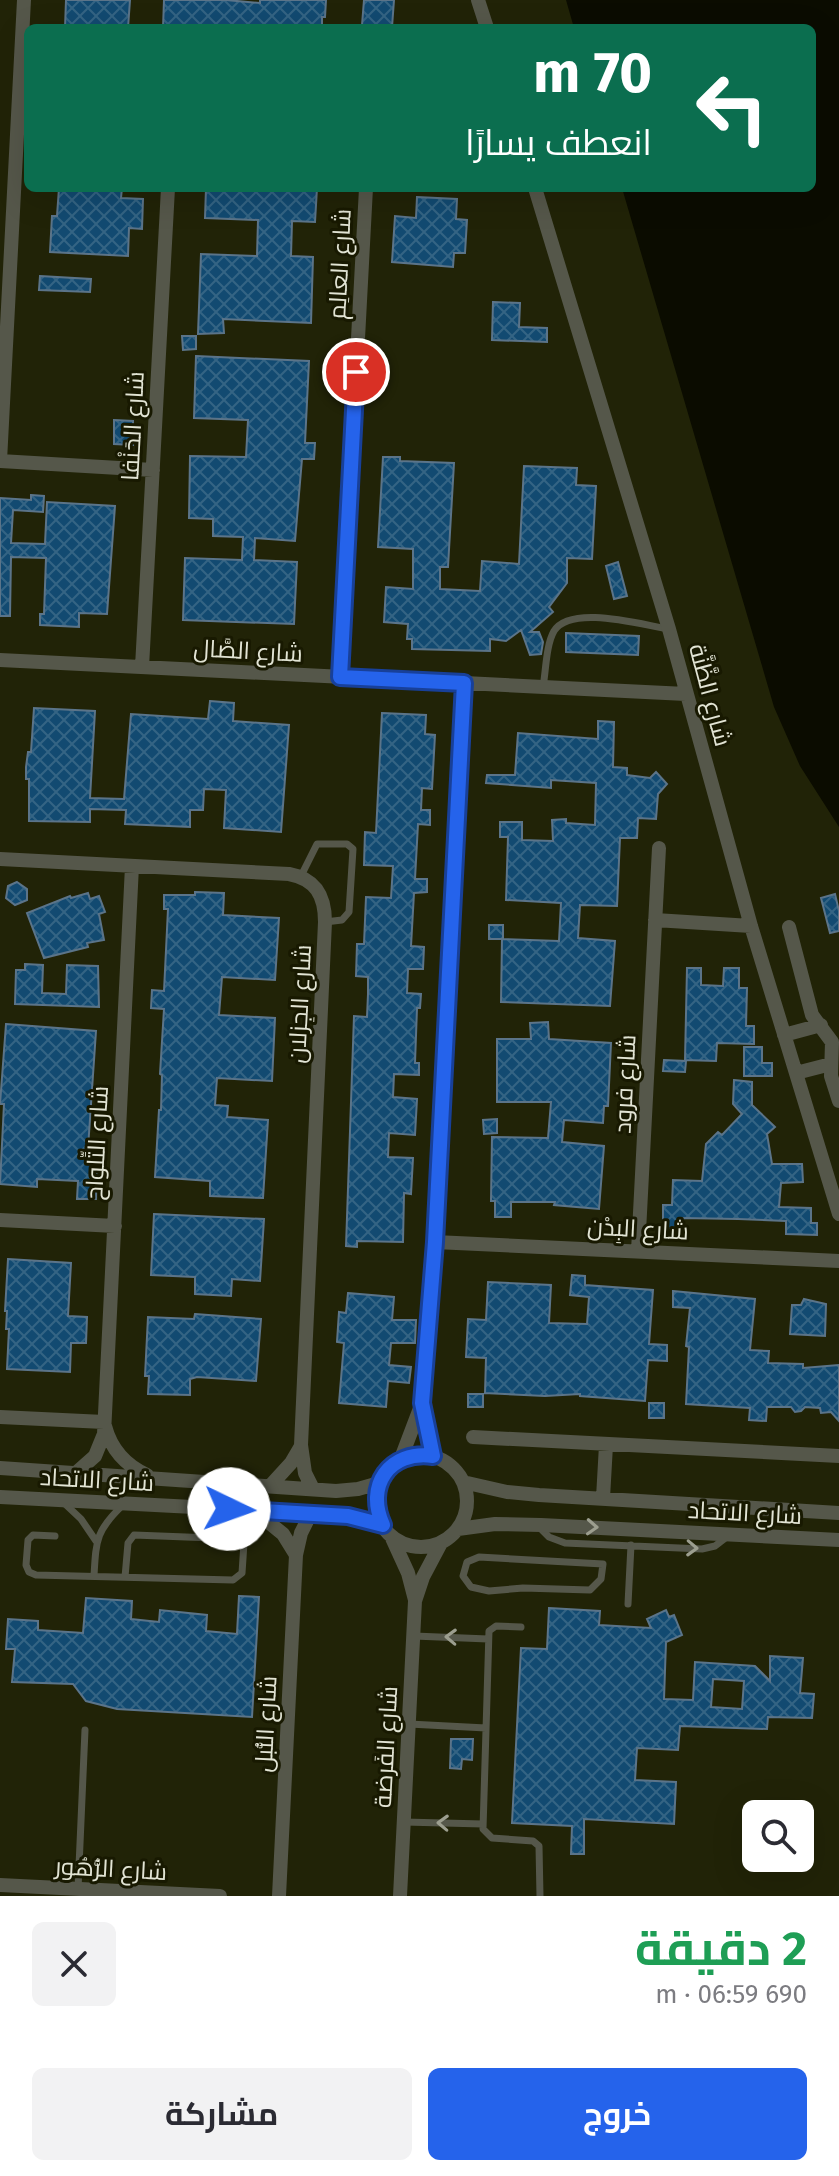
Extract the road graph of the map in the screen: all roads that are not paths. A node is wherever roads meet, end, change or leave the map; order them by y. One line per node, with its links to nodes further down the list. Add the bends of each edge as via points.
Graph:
1 (24, 0): 4 (street)
2 (478, 0): 3 (street)
3 (486, 24)
4 (23, 101): 8 (street)
5 (168, 192): 9 (street, شارع الحَنْفا)
6 (366, 192): 13 (street, شارع العالِم)
7 (536, 192): 10 (street, شارع الظَّنَّة)
8 (0, 461): 9 (street)
9 (153, 470): 12 (street, شارع الحَنْفا)
10 (669, 629): 15 (lane, via 587,616 560,624 552,634); 16 (street, شارع الظَّنَّة)
11 (0, 660): 12 (street, شارع الصَّال)
12 (142, 667): 13 (street, شارع الصَّال)
13 (340, 677): 14 (street, شارع الصَّال)
14 (464, 683): 15 (street, شارع الصَّال); 35 (street)
15 (543, 687): 16 (street, شارع الصَّال)
16 (686, 694): 23 (street, شارع الظَّنَّة)
17 (659, 848): 21 (street, شارع فرود)
18 (0, 859): 19 (street)
19 (132, 866): 20 (street); 34 (street, شارع التِّلواح)
20 (301, 876): 22 (street, شارع الجِزلان, via 320,892); 22 (lane, via 317,844 347,844 353,849 351,908 342,920)
21 (655, 920): 23 (street); 36 (street, شارع فرود)
22 (325, 922): 42 (street, شارع الجِزلان)
23 (751, 926): 26 (street, شارع الظَّنَّة)
24 (789, 927): 25 (street, via 811,1010)
25 (821, 1025): 26 (street); 27 (street)
26 (784, 1035): 29 (street, شارع الظَّنَّة)
27 (835, 1041): 28 (street)
28 (831, 1064): 29 (street); 30 (street)
29 (796, 1073): 31 (street, شارع الظَّنَّة)
30 (839, 1101)
31 (836, 1195): 32 (street, شارع الظَّنَّة)
32 (839, 1214)
33 (0, 1220): 34 (street)
34 (115, 1226): 40 (street, شارع التِّلواح)
35 (435, 1242): 36 (street, شارع البِدْن); 38 (street)
36 (638, 1251): 37 (street, شارع البِدْن)
37 (839, 1261)
38 (422, 1403): 44 (street); 46 (street)
39 (0, 1417): 40 (street)
40 (104, 1422): 48 (street, شارع التِّلواح, via 101,1445); 49 (street, شارع التِّلواح, via 115,1450)
41 (473, 1437): 43 (street)
42 (301, 1445): 52 (street); 53 (street, شارع الجِزلان)
43 (606, 1445): 45 (street); 55 (street)
44 (433, 1456): 46 (street); 50 (street, via 451,1466)
45 (839, 1456)
46 (400, 1461): 51 (street)
47 (0, 1468): 48 (street, شارع الاتحاد)
48 (77, 1472): 49 (street, شارع الاتحاد)
49 (150, 1477): 52 (street, شارع الاتحاد)
50 (463, 1482): 55 (street, شارع الاتحاد, via 507,1492); 62 (street, via 467,1506)
51 (379, 1483): 53 (street, شارع الاتحاد, via 348,1490); 63 (street, via 376,1503)
52 (270, 1486): 53 (street, شارع الاتحاد)
53 (313, 1489)
54 (0, 1497): 56 (street, شارع الاتحاد)
55 (603, 1498): 60 (street, شارع الاتحاد)
56 (62, 1501): 57 (street, شارع الاتحاد); 67 (lane)
57 (124, 1504): 58 (street, شارع الاتحاد); 67 (lane)
58 (255, 1511): 59 (street, شارع الاتحاد); 71 (street, via 275,1525)
59 (311, 1513): 63 (street, شارع الاتحاد, via 348,1516); 71 (street, شارع النُّبل)
60 (839, 1513)
61 (536, 1525): 62 (street, شارع الاتحاد); 64 (street, شارع الاتحاد, one-way to 64); 69 (lane, via 556,1541)
62 (458, 1529): 68 (street)
63 (386, 1530): 68 (street, via 409,1545); 75 (street, شارع الفَرضة, via 408,1573)
64 (729, 1534): 66 (street, شارع الاتحاد); 70 (lane, one-way to 64, via 702,1549)
65 (55, 1536): 73 (lane, via 29,1538 29,1572)
66 (839, 1540)
67 (96, 1541): 73 (lane)
68 (441, 1543): 75 (street, شارع الفَرضة)
69 (607, 1543): 70 (lane); 72 (lane)
70 (631, 1545): 76 (lane)
71 (296, 1555): 88 (street, شارع النُّبل)
72 (603, 1564): 72 (lane, via 476,1557 467,1562 463,1576 471,1587 489,1591 584,1591 598,1584)
73 (94, 1576): 74 (lane)
74 (125, 1577): 74 (lane, via 236,1580 242,1573 244,1543 134,1535 128,1543)
75 (415, 1601): 78 (street, شارع الفَرضة)
76 (628, 1604)
77 (521, 1627): 79 (lane, via 493,1626)
78 (414, 1636): 79 (lane, one-way to 78); 80 (street, شارع الفَرضة)
79 (488, 1639): 81 (lane)
80 (409, 1724): 81 (lane); 83 (street, شارع الفَرضة)
81 (486, 1728): 84 (lane)
82 (85, 1730): 86 (lane)
83 (404, 1822): 84 (lane, one-way to 83); 89 (street, شارع الفَرضة)
84 (483, 1824): 90 (lane, via 492,1838 539,1846)
85 (0, 1885): 86 (street, شارع الزُّهُور)
86 (78, 1889): 87 (street, شارع الزُّهُور)
87 (220, 1896)
88 (279, 1896)
89 (400, 1896)
90 (540, 1896)

